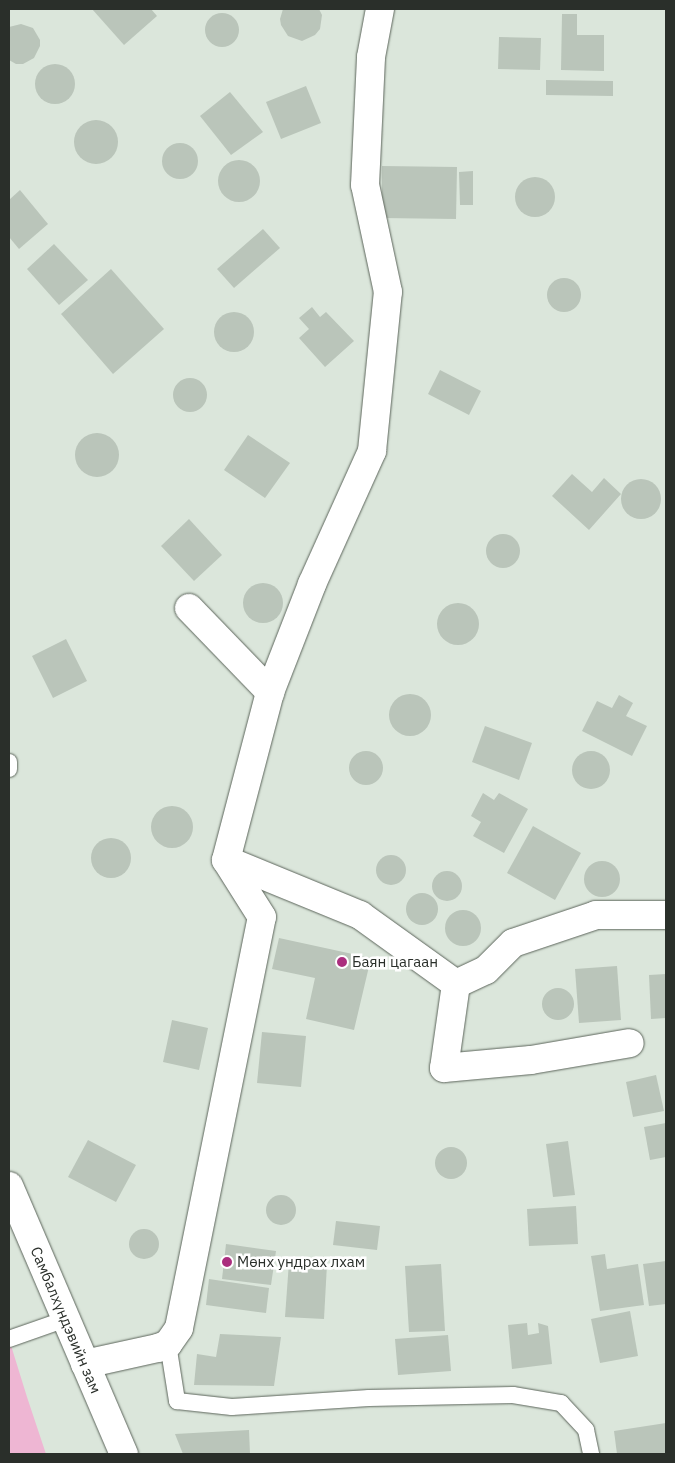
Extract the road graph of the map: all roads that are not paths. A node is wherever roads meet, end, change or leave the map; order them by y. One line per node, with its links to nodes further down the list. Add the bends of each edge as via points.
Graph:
1 (380, 9): 3 (street, via 371,57 365,185 388,292 372,451 312,584)
2 (189, 608): 3 (street)
3 (270, 692): 6 (street)
4 (9, 762): 5 (lane)
5 (9, 769)
6 (226, 860): 8 (street, via 360,915); 13 (street, via 262,917 179,1328)
7 (666, 915): 8 (street, via 596,915 513,943 486,970)
8 (456, 984): 9 (street, via 444,1068 531,1060)
9 (630, 1043)
10 (9, 1186): 11 (street, Самбалхүндэвийн зам)
11 (66, 1319): 12 (lane); 14 (street, Самбалхүндэвийн зам)
12 (9, 1339)
13 (168, 1344): 14 (street); 16 (lane, via 178,1401 232,1407 369,1398 513,1395 561,1403 586,1430)
14 (86, 1364): 15 (street, Самбалхүндэвийн зам)
15 (124, 1454)
16 (591, 1454)

